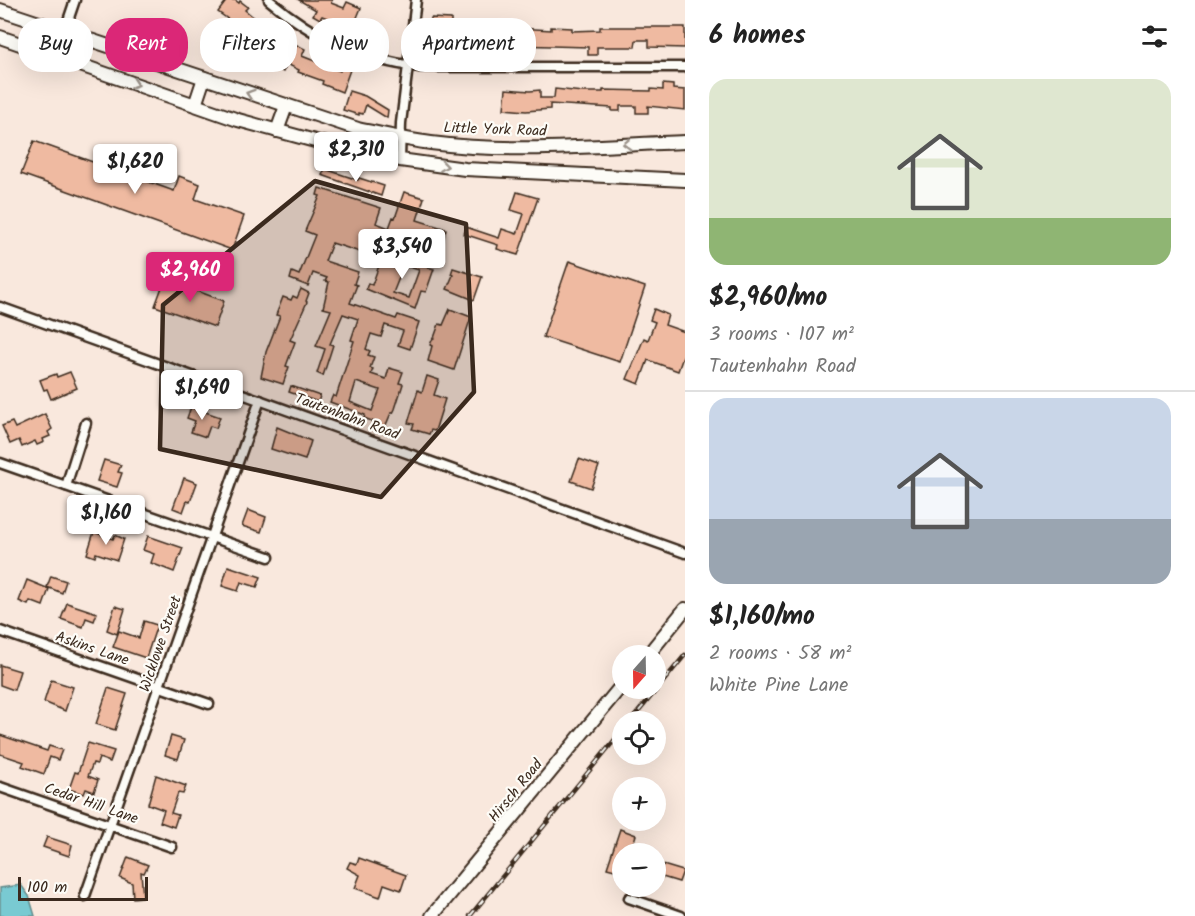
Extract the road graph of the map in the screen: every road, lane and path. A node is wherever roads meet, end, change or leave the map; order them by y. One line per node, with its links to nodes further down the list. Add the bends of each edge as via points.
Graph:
1 (75, 0): 6 (street)
2 (269, 0): 11 (street, via 316,35 359,55)
3 (416, 0): 7 (street)
4 (0, 10): 5 (main road, Little York Road)
5 (23, 18)
6 (69, 18)
7 (414, 18)
8 (0, 37): 10 (main road)
9 (93, 42): 16 (main road, Little York Road)
10 (18, 43)
11 (401, 64)
12 (536, 66): 13 (street)
13 (685, 67)
14 (93, 69): 17 (main road, one-way to 17)
15 (407, 72): 20 (street)
16 (204, 78): 17 (main road); 18 (main road, Little York Road, one-way to 16)
17 (195, 105): 19 (main road)
18 (286, 106): 19 (main road); 20 (main road, Little York Road)
19 (278, 131): 22 (main road)
20 (399, 138): 21 (main road, Little York Road, one-way to 20, via 515,147); 22 (street)
21 (685, 142)
22 (400, 160): 23 (main road, one-way to 23, via 465,169)
23 (685, 180)
24 (0, 307): 25 (street, Tautenhahn Road)
25 (260, 400): 29 (street, Wicklowe Street); 30 (street, Tautenhahn Road)
26 (86, 423): 28 (street)
27 (0, 463): 28 (street)
28 (66, 486): 29 (street)
29 (212, 537): 31 (street); 35 (street, Wicklowe Street)
30 (685, 553)
31 (269, 557)
32 (685, 609): 34 (main road)
33 (0, 632): 35 (street, Askins Lane)
34 (656, 645)
35 (160, 687): 37 (street, Askins Lane); 39 (street, Wicklowe Street)
36 (612, 697): 43 (main road, Hirsch Road)
37 (208, 704)
38 (0, 787): 39 (street, Cedar Hill Lane)
39 (111, 824): 40 (street, Cedar Hill Lane); 41 (street, Wicklowe Street)
40 (172, 847)
41 (86, 896)
42 (629, 898): 44 (street)
43 (432, 916)
44 (681, 916)

